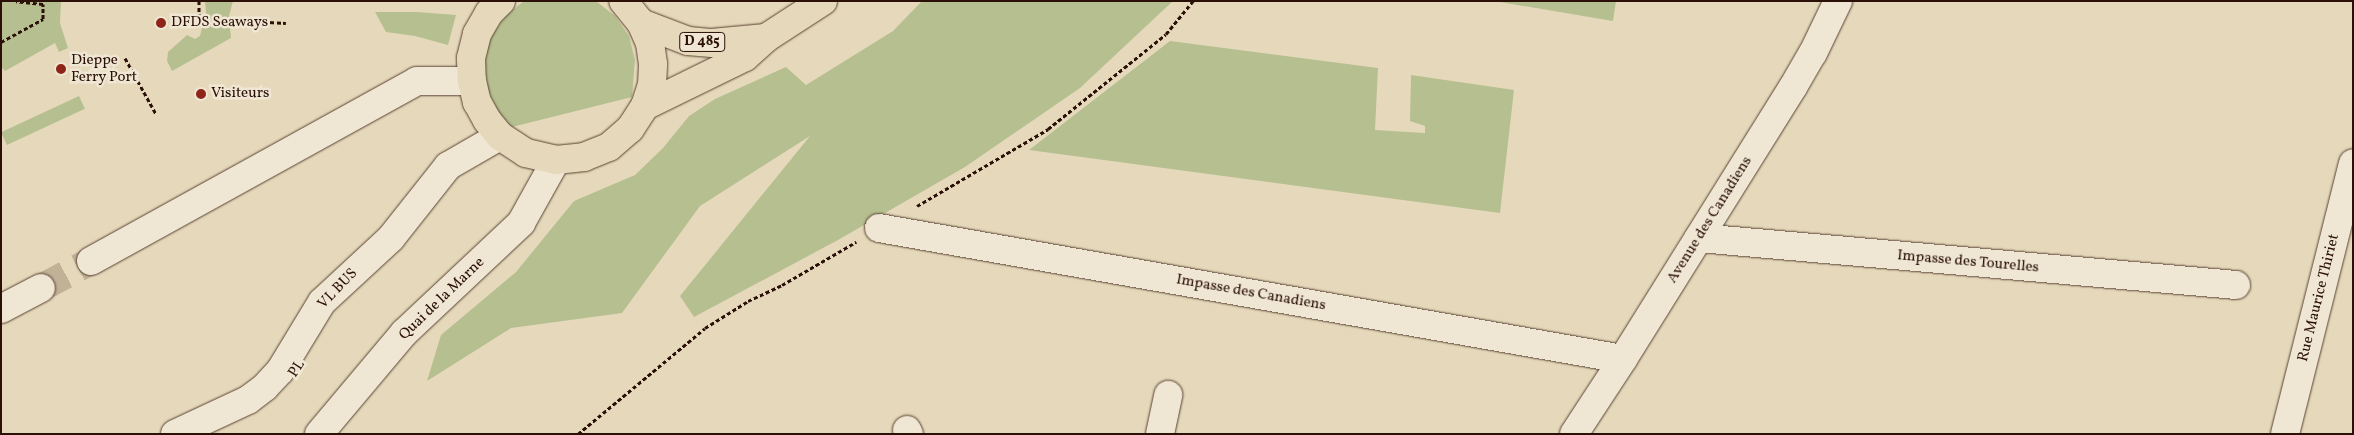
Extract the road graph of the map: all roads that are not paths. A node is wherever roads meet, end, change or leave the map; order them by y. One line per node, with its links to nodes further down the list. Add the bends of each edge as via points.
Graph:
1 (501, 1): 7 (main road, via 477,34)
2 (623, 1): 5 (main road)
3 (824, 1): 6 (main road, D 485)
4 (1838, 1): 13 (street, Avenue des Canadiens, via 1808,62)
5 (641, 23): 6 (main road, D 485, via 688,41 712,43); 8 (main road, via 650,43 653,64 652,85)
6 (766, 38): 8 (main road, via 745,57)
7 (472, 81): 9 (main road, via 477,102); 14 (street, via 417,81)
8 (645, 106): 10 (main road, via 630,129 609,146 584,157)
9 (500, 136): 10 (main road, via 526,152); 15 (street, VL BUS, via 448,166 390,238)
10 (556, 160): 23 (street, Quai de la Marne, via 521,223 404,333)
11 (2353, 163): 26 (street, Rue Maurice Thiriet)
12 (879, 228): 19 (street, Impasse des Canadiens)
13 (1699, 238): 16 (street, Impasse des Tourelles); 19 (street, Avenue des Canadiens)
14 (91, 261)
15 (354, 272): 21 (street, VL BUS, via 322,302 280,371 265,387 248,400); 22 (street, PL, via 298,370 281,392 255,412)
16 (2236, 285)
17 (41, 288): 18 (street)
18 (1, 309)
19 (1624, 359): 25 (street, Avenue des Canadiens)
20 (1168, 394): 24 (street)
21 (174, 434)
22 (208, 434)
23 (319, 434)
24 (1160, 434)
25 (1574, 434)
26 (2285, 434)

